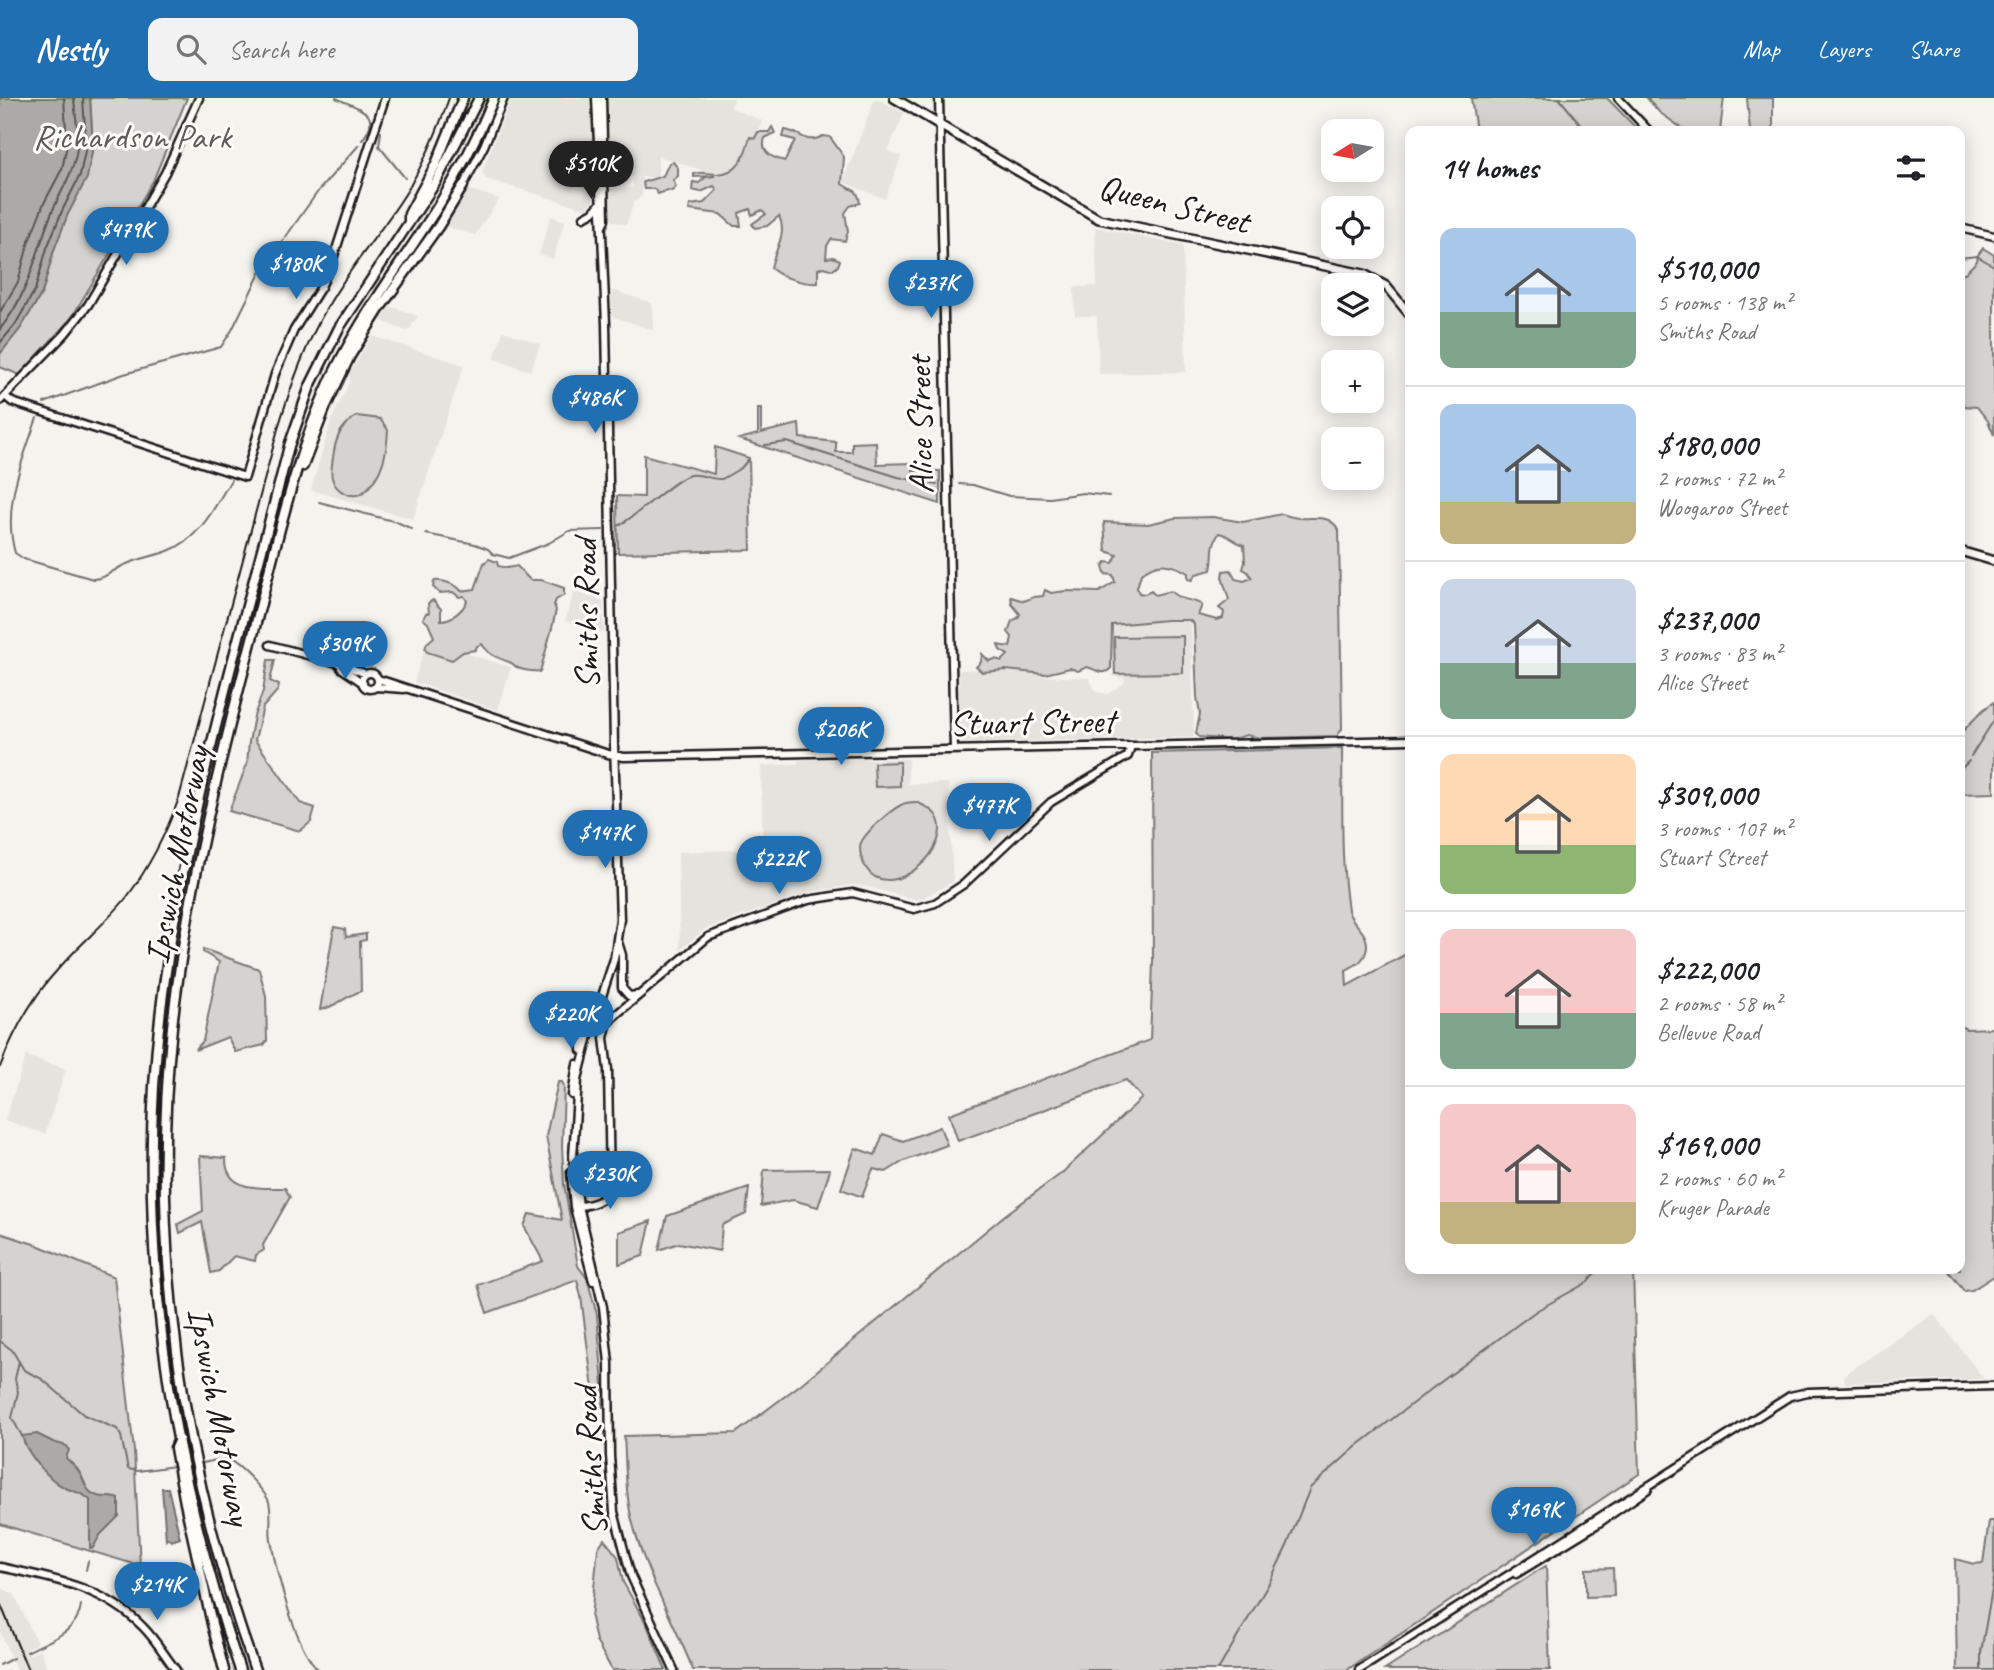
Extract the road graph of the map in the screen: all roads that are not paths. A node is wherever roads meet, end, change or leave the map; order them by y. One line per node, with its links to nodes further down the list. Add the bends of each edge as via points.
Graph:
1 (199, 98): 26 (street, via 165,173 88,305)
2 (385, 98): 26 (street, via 327,274 275,374 245,477)
3 (463, 98): 21 (highway, via 409,215)
4 (479, 98): 21 (highway, Ipswich Motorway, via 451,157)
5 (494, 98): 27 (highway, Ipswich Motorway, via 451,185 343,354 315,416)
6 (504, 98): 18 (street)
7 (596, 98): 19 (street, Smiths Road)
8 (602, 98): 22 (street, Smiths Road)
9 (894, 98): 13 (main road, Queen Street)
10 (939, 98): 12 (street, Alice Street)
11 (1618, 98): 15 (street)
12 (939, 106): 13 (street); 14 (street, Alice Street)
13 (925, 116): 14 (main road, Queen Street)
14 (940, 125): 16 (main road, Queen Street); 17 (street, Alice Street)
15 (1644, 126)
16 (957, 135): 17 (street); 25 (main road, Queen Street, via 1099,219 1364,274 1385,286)
17 (941, 145): 37 (street, Alice Street)
18 (463, 186): 27 (highway, via 350,356 306,463)
19 (600, 204): 20 (street); 22 (street, Smiths Road)
20 (584, 217)
21 (409, 224): 43 (highway, Ipswich Motorway, via 339,328 296,423 226,688 178,903 159,1033 152,1187 161,1324)
22 (603, 225): 38 (street, Smiths Road)
23 (1965, 229): 24 (street)
24 (1994, 236)
25 (1405, 309)
26 (2, 399)
27 (297, 474): 48 (highway, Ipswich Motorway, via 214,794 182,954 171,1037 165,1145 174,1330 194,1450 221,1561)
28 (1965, 552): 29 (main road)
29 (1994, 561)
30 (270, 645): 31 (street)
31 (329, 662): 32 (street); 33 (street)
32 (366, 674): 33 (street); 34 (street, via 374,674)
33 (363, 683): 34 (street, via 368,689)
34 (377, 683): 38 (street, Stuart Street, via 413,690)
35 (1405, 740): 36 (street, Stuart Street)
36 (1131, 746): 37 (street, Stuart Street); 40 (street, via 1128,756 1051,802 964,884 934,903 914,909 853,893 808,900 709,937)
37 (954, 750): 38 (street, Stuart Street)
38 (615, 756): 39 (street, Smiths Road)
39 (618, 940): 40 (street, via 622,988 629,996); 41 (street, Smiths Road, via 577,1090)
40 (639, 995): 41 (street, via 612,1018 604,1038 610,1191 599,1202)
41 (576, 1206): 49 (street, Smiths Road, via 605,1322 614,1512 631,1576)
42 (1994, 1386): 50 (street, via 1799,1394 1782,1401)
43 (184, 1481): 46 (highway); 47 (highway, Ipswich Motorway)
44 (0, 1567): 45 (street, via 73,1584 108,1599 146,1630)
45 (174, 1670)
46 (224, 1670)
47 (240, 1670)
48 (255, 1670)
49 (674, 1670)
50 (1359, 1670)

